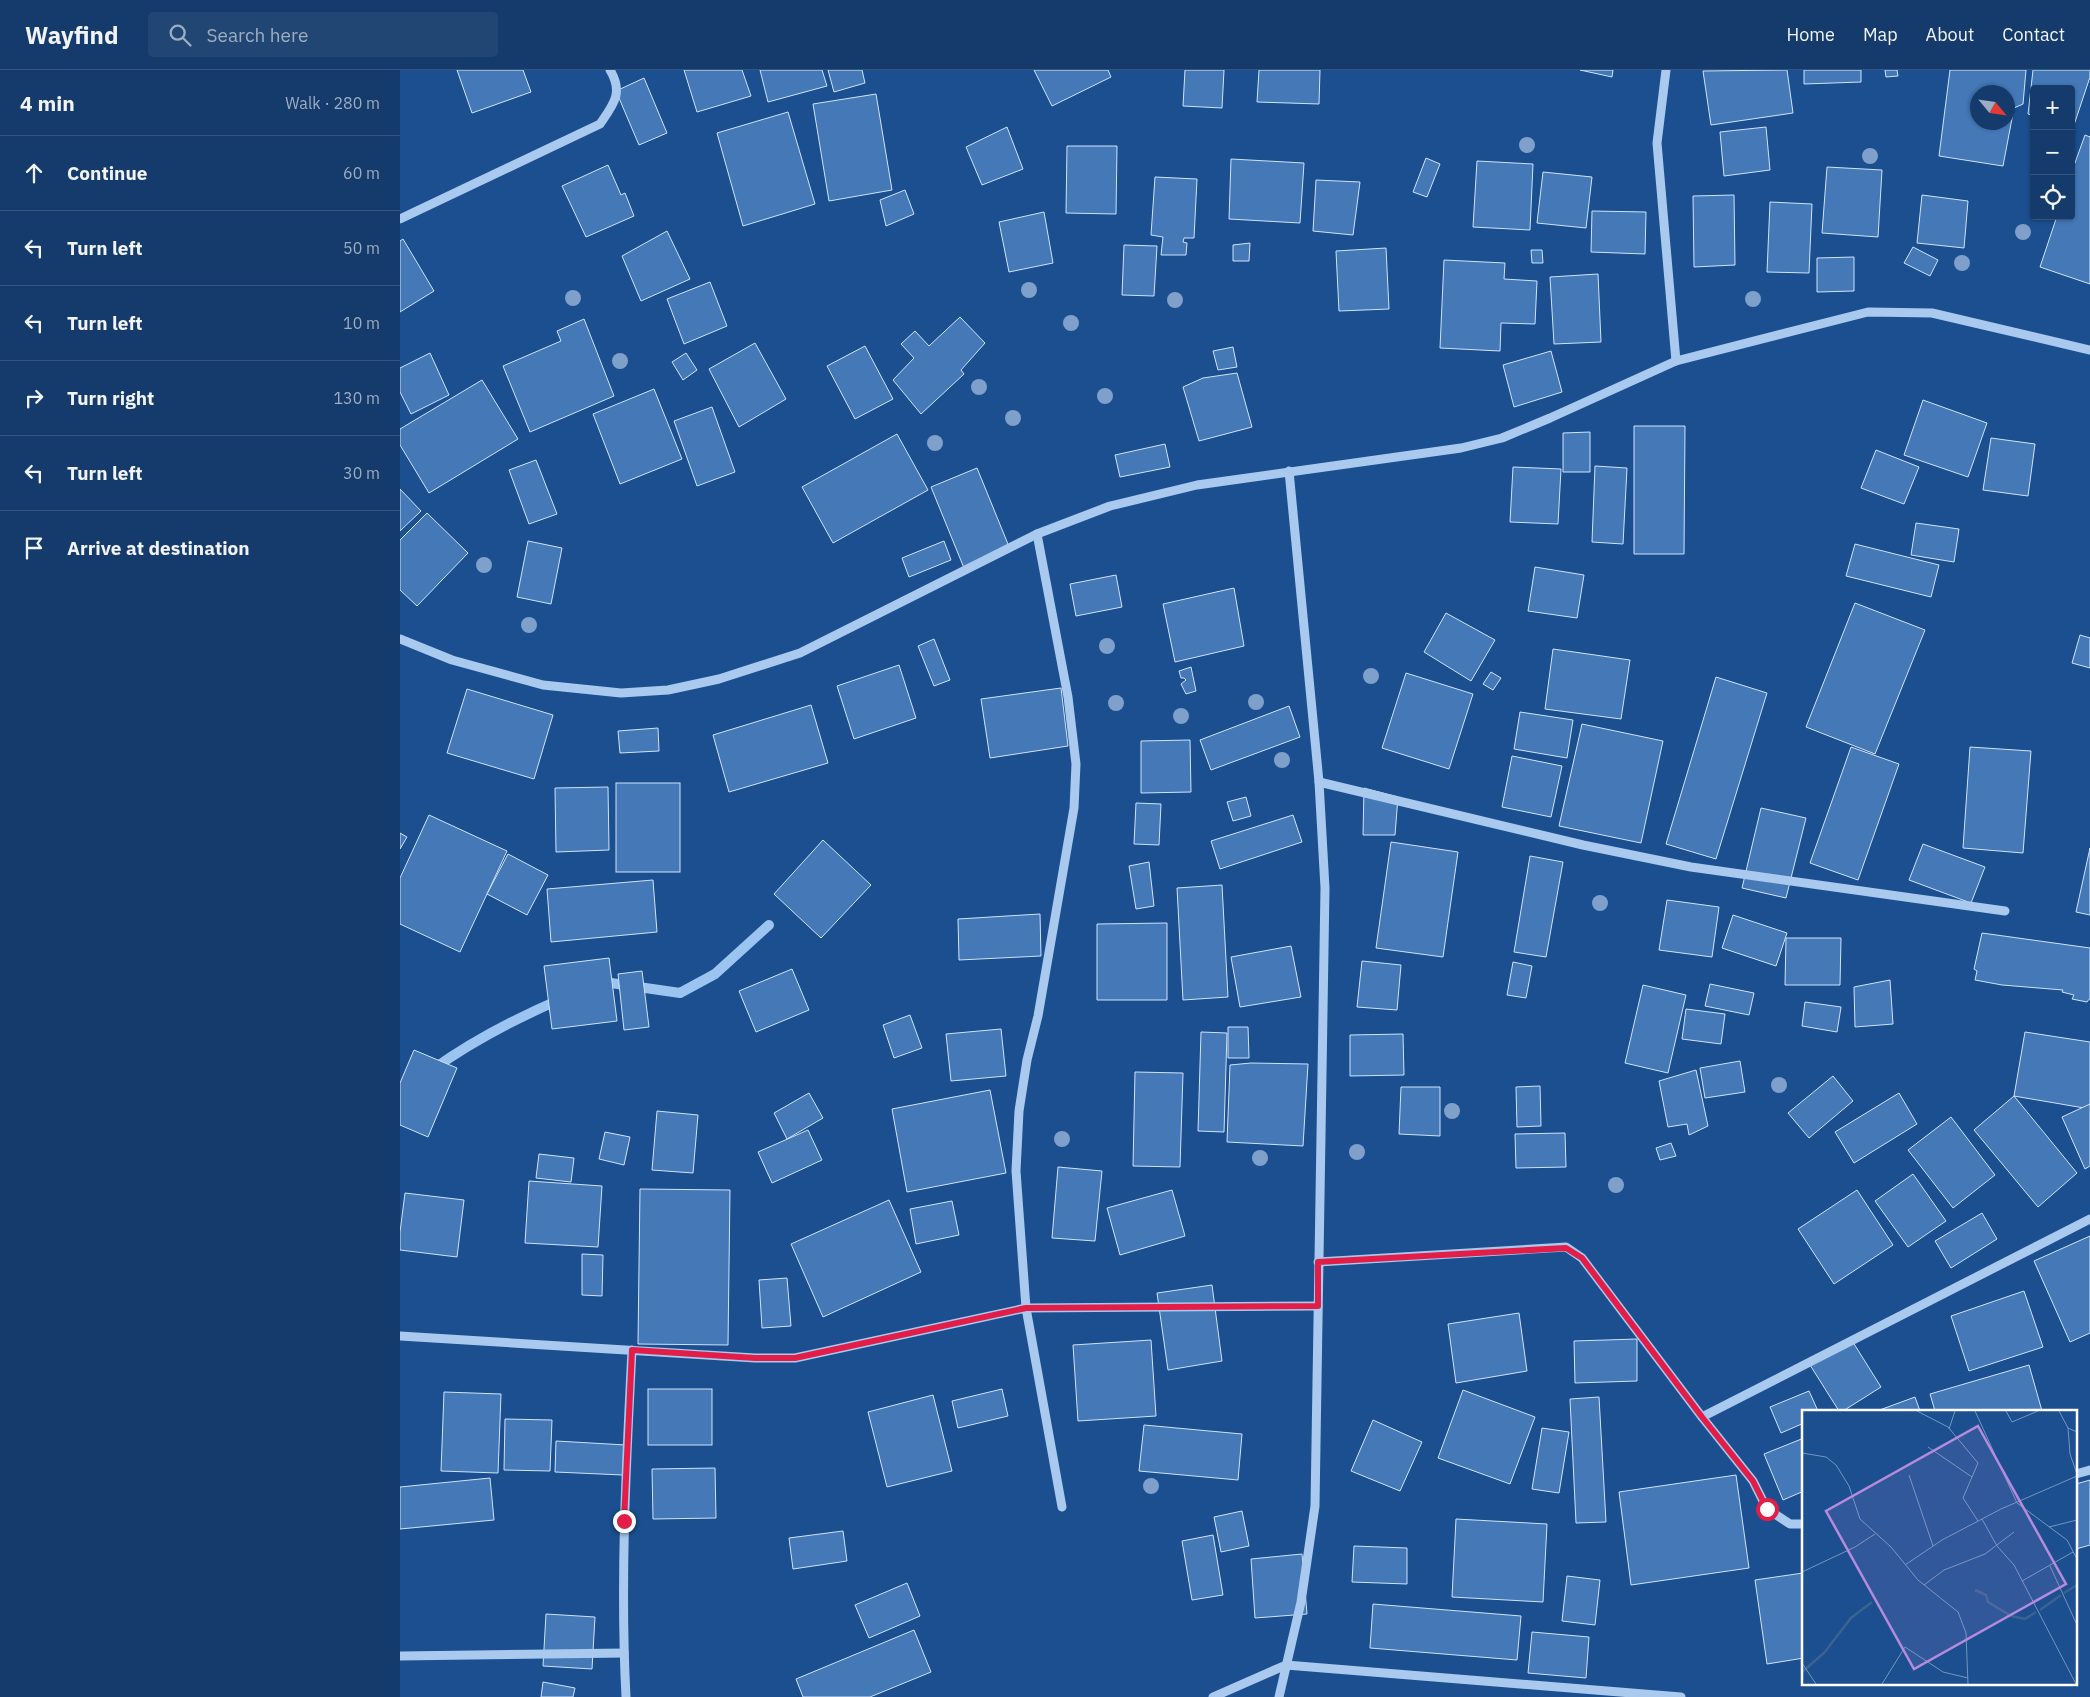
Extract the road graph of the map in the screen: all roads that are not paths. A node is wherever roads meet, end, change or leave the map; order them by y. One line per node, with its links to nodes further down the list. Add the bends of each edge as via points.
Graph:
1 (610, 70): 3 (street, via 615,79 616,101 600,124)
2 (1666, 70): 5 (street, via 1656,142)
3 (400, 219)
4 (2090, 350): 5 (street, via 1932,313 1868,312)
5 (1676, 361): 6 (street, via 1502,438 1461,448)
6 (1289, 471): 7 (street, via 1196,485 1110,506); 9 (street)
7 (1037, 534): 8 (street, via 800,653 719,679 668,690 621,693 543,685 452,660); 14 (street, via 1068,696 1076,764 1074,808 1019,1111 1016,1171)
8 (400, 639)
9 (1319, 782): 10 (street, via 1583,845 1691,867); 12 (street, via 1324,888)
10 (2005, 911)
11 (2090, 1219): 17 (street)
12 (1318, 1262): 13 (street); 17 (street, via 1566,1248 1582,1258)
13 (1318, 1306): 14 (street); 22 (street, via 1315,1506 1301,1602)
14 (1026, 1308): 16 (street, via 795,1358); 18 (street)
15 (400, 1336): 16 (street)
16 (632, 1350): 20 (street, via 624,1521)
17 (1702, 1417): 19 (street, via 1753,1481 1767,1509 1790,1524)
18 (1062, 1507)
19 (1802, 1524)
20 (624, 1653): 21 (street); 23 (street)
21 (400, 1656)
22 (1286, 1664): 24 (street); 25 (street); 26 (street)
23 (626, 1697)
24 (1213, 1697)
25 (1279, 1697)
26 (1682, 1697)

